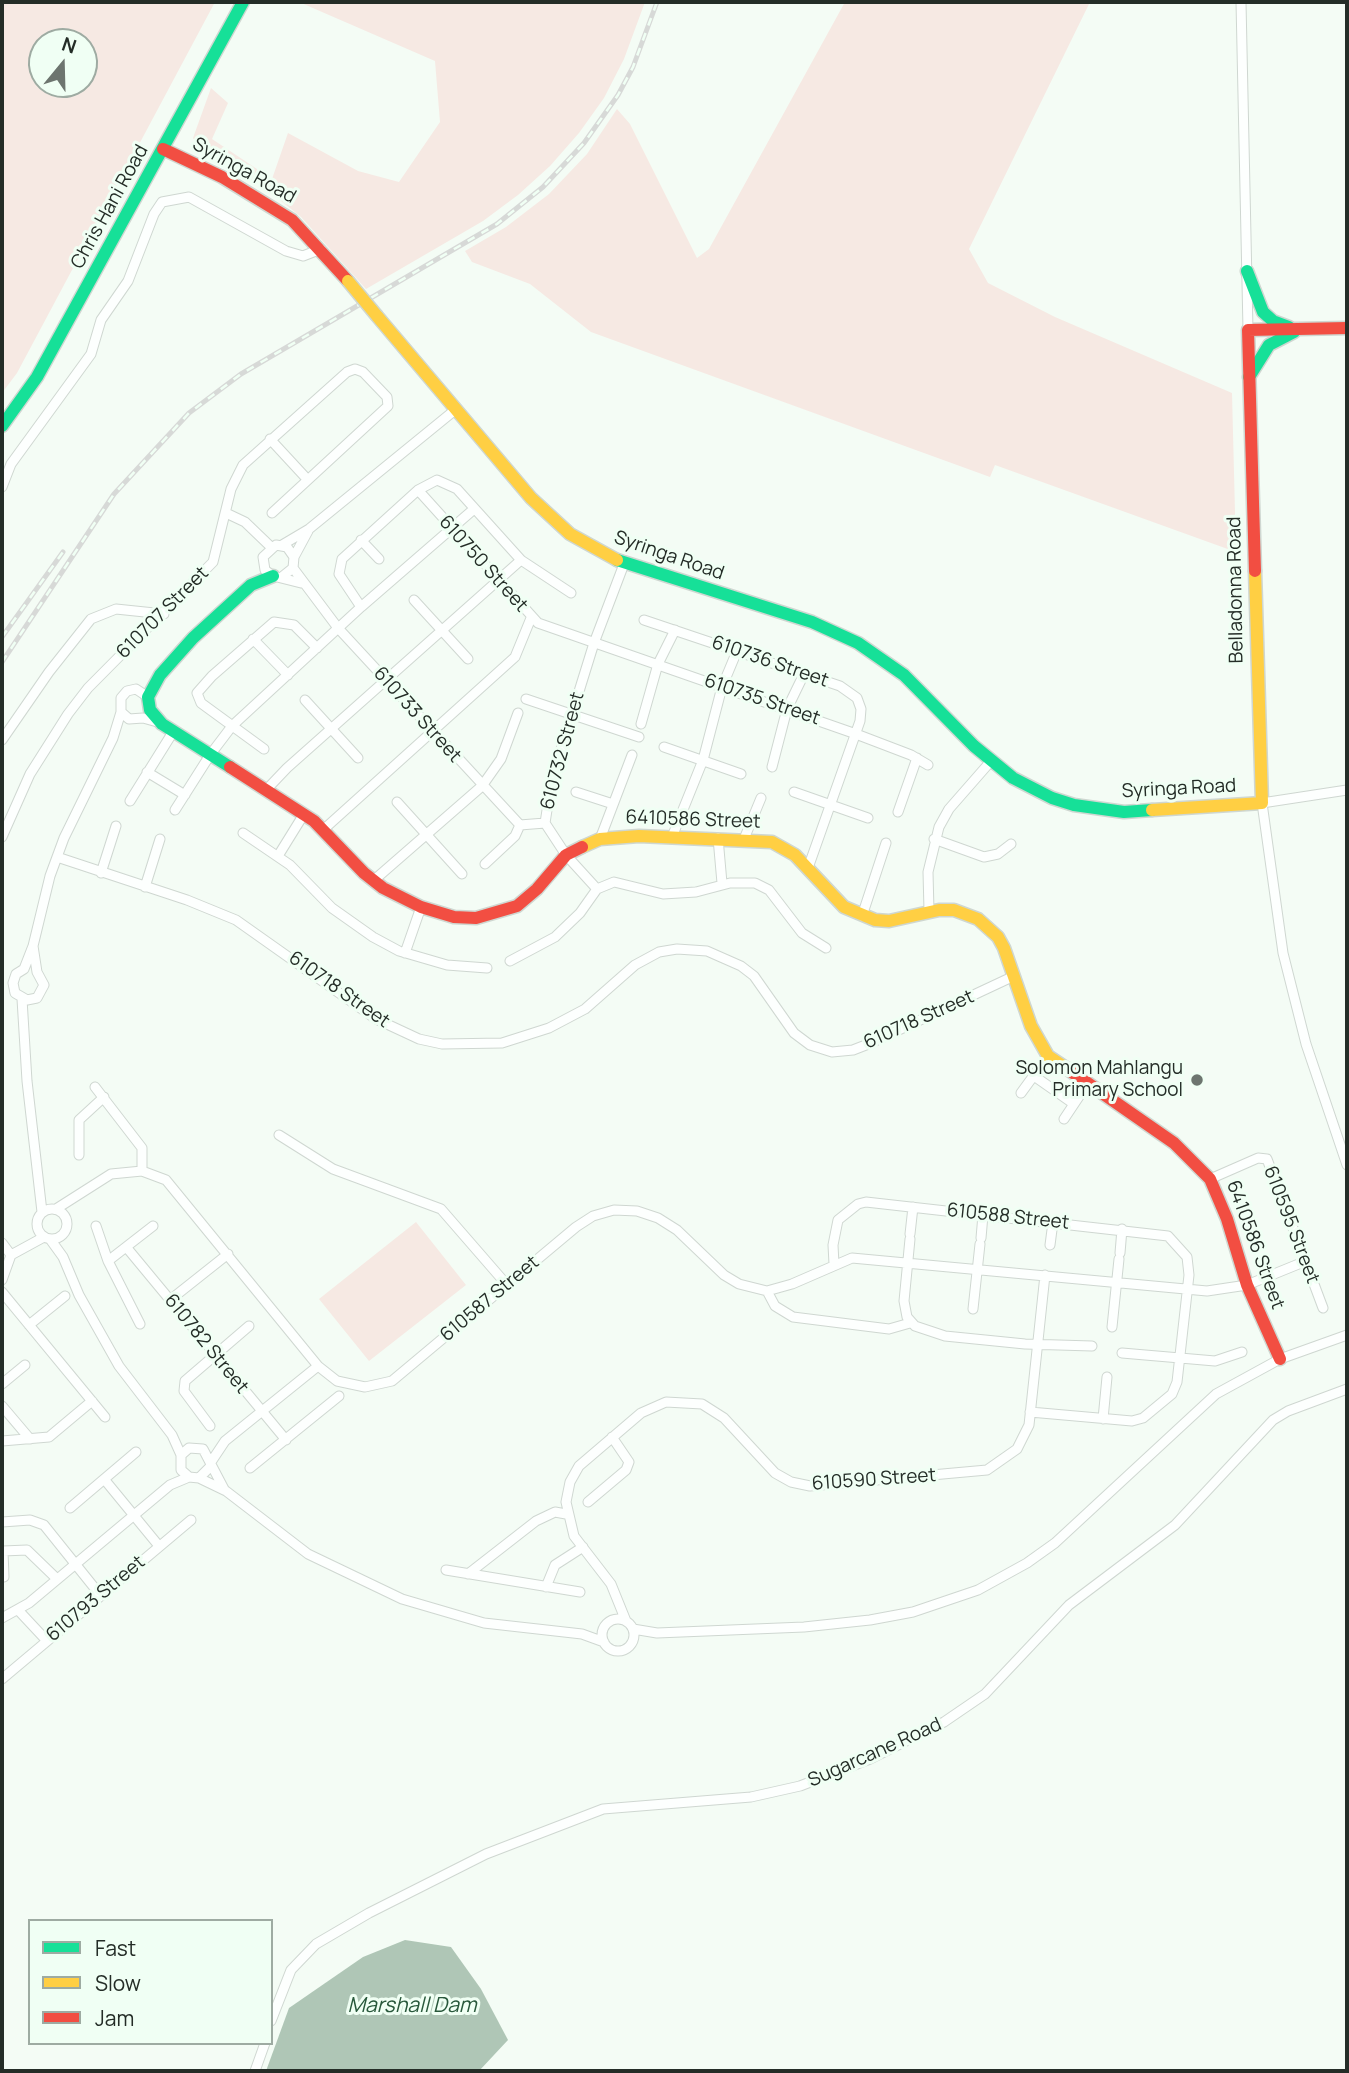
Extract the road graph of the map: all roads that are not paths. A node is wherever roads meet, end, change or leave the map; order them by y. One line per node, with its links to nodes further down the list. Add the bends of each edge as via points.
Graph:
1 (243, 2): 3 (street, Chris Hani Road)
2 (1241, 2): 5 (street, Belladonna Road)
3 (163, 149): 4 (street, Syringa Road, via 265,201); 11 (street, Chris Hani Road, via 37,377)
4 (321, 249): 10 (street, Syringa Road, bridge); 14 (street, via 303,256 286,251 189,197 162,202 128,281 102,320 90,354 11,464)
5 (1247, 271): 7 (street, via 1263,312 1279,324); 8 (street, Belladonna Road)
6 (1347, 328): 7 (street)
7 (1301, 329): 8 (street); 9 (street, via 1269,345)
8 (1248, 330): 9 (street, Belladonna Road)
9 (1249, 377): 93 (street, Belladonna Road)
10 (455, 410): 19 (street); 29 (street, Syringa Road, via 551,519 589,547)
11 (2, 426)
12 (270, 439): 13 (street); 13 (street, 610707 Street, via 355,369 387,397 388,406); 17 (street, 610707 Street, via 236,476)
13 (307, 479): 18 (street)
14 (2, 487)
15 (418, 490): 16 (street, via 432,481 443,481); 20 (street, 610750 Street); 22 (street)
16 (474, 509): 20 (street); 27 (street)
17 (226, 513): 21 (street, via 245,522); 38 (street, 610707 Street, via 214,562)
18 (272, 513)
19 (309, 529): 23 (street); 25 (street)
20 (452, 529): 32 (street, 610750 Street); 37 (street)
21 (258, 537): 24 (street); 28 (street)
22 (361, 540): 26 (street); 37 (street, via 342,559 339,574)
23 (282, 545): 24 (street); 25 (street)
24 (271, 547): 28 (street)
25 (294, 556): 30 (street)
26 (379, 559)
27 (521, 560): 32 (street); 35 (street)
28 (263, 561): 31 (street); 34 (street)
29 (624, 564): 45 (street, 610732 Street); 79 (street, Syringa Road, via 812,622 859,643 904,676)
30 (293, 568): 31 (street); 33 (street, 610733 Street)
31 (278, 576): 33 (street); 34 (street)
32 (498, 581): 39 (street, 610750 Street); 43 (street)
33 (301, 583): 41 (street, 610733 Street)
34 (251, 586): 51 (street)
35 (570, 593)
36 (414, 600): 43 (street)
37 (361, 607): 41 (street)
38 (163, 614): 71 (street, via 116,609 91,619); 106 (street, 610707 Street, via 68,714 30,774)
39 (531, 618): 45 (street, 610750 Street); 67 (street, via 515,657)
40 (644, 620): 42 (street, 610736 Street)
41 (338, 628): 46 (street); 53 (street, 610733 Street)
42 (675, 630): 47 (street, 610736 Street); 49 (street)
43 (442, 632): 48 (street); 53 (street)
44 (253, 639): 46 (street, via 268,625 281,621 300,629); 52 (street); 64 (street, via 197,696)
45 (594, 643): 49 (street, 610735 Street); 62 (street, 610732 Street)
46 (317, 648): 52 (street)
47 (737, 651): 50 (street, 610736 Street); 54 (street)
48 (468, 659)
49 (658, 664): 54 (street, 610735 Street); 63 (street)
50 (804, 674): 58 (street); 68 (street, 610736 Street, via 840,686 857,698 861,709)
51 (160, 675): 55 (street); 59 (street)
52 (288, 675): 64 (street)
53 (386, 681): 66 (street); 67 (street, 610733 Street)
54 (722, 687): 58 (street, 610735 Street); 78 (street)
55 (136, 689): 59 (street); 60 (street, via 123,694)
56 (526, 699): 62 (street)
57 (305, 700): 66 (street)
58 (787, 709): 68 (street, 610735 Street); 81 (street)
59 (143, 711): 60 (street); 65 (street, 6410586 Street); 70 (street)
60 (121, 712): 70 (street)
61 (518, 713): 84 (street, via 501,760)
62 (572, 713): 69 (street); 100 (street, 610732 Street, via 552,778)
63 (642, 723)
64 (232, 726): 73 (street); 74 (street)
65 (168, 728): 74 (street, 6410586 Street); 82 (street)
66 (332, 729): 76 (street); 85 (street)
67 (433, 732): 84 (street, 610733 Street); 103 (street)
68 (856, 734): 77 (street, 610735 Street); 95 (street)
69 (639, 737)
70 (113, 738): 117 (street, via 80,800)
71 (2, 740)
72 (664, 747): 78 (street)
73 (264, 749)
74 (210, 755): 85 (street, 6410586 Street); 89 (street)
75 (632, 755): 94 (street)
76 (358, 758)
77 (917, 758): 80 (street, 610735 Street); 97 (street)
78 (703, 760): 83 (street); 107 (street)
79 (990, 761): 93 (street, Syringa Road, via 1052,798 1099,810); 112 (street, via 949,809)
80 (928, 765)
81 (772, 767)
82 (147, 772): 89 (street); 91 (street)
83 (741, 774)
84 (482, 786): 101 (street, 610733 Street); 105 (street)
85 (267, 789): 98 (street, 6410586 Street)
86 (1347, 790): 93 (street)
87 (576, 792): 94 (street)
88 (794, 792): 95 (street)
89 (185, 795): 96 (street)
90 (761, 798): 111 (street)
91 (130, 800)
92 (397, 802): 105 (street)
93 (1262, 803): 148 (street, Belladonna Road, via 1283,953 1310,1056)
94 (613, 804): 110 (street)
95 (830, 805): 99 (street); 119 (street)
96 (175, 810)
97 (898, 812)
98 (304, 814): 103 (street, 6410586 Street); 116 (street)
99 (868, 818)
100 (545, 823): 101 (street); 115 (street, 610732 Street)
101 (520, 825): 118 (street, via 515,836)
102 (116, 826): 120 (street)
103 (323, 830): 122 (street, 6410586 Street)
104 (243, 833): 116 (street)
105 (426, 835): 121 (street); 122 (street)
106 (2, 837)
107 (673, 837): 108 (street, 6410586 Street); 110 (street, 6410586 Street)
108 (718, 838): 111 (street, 6410586 Street); 123 (street)
109 (160, 839): 124 (street)
110 (600, 839): 115 (street, 6410586 Street)
111 (744, 839): 119 (street, 6410586 Street, via 772,842)
112 (934, 839): 114 (street, via 984,857 998,855); 127 (street, via 928,872)
113 (886, 842): 128 (street)
114 (1010, 844)
115 (566, 855): 125 (street, 610732 Street); 126 (street, 6410586 Street, via 531,895 504,911 462,918)
116 (278, 856): 131 (street, via 332,908)
117 (57, 858): 120 (street, 610718 Street); 129 (street)
118 (485, 864)
119 (808, 868): 128 (street, 6410586 Street, via 844,907)
120 (101, 873): 124 (street, 610718 Street)
121 (462, 874)
122 (373, 881): 126 (street, 6410586 Street)
123 (722, 883): 125 (street, via 682,894 647,891 620,882); 130 (street, via 763,886 791,922)
124 (145, 887): 136 (street, 610718 Street, via 236,920 376,1019 442,1045 502,1043 549,1028 585,1009 635,965 659,952 677,949 708,951 741,967 754,976 794,1033 810,1045 832,1052 871,1043)
125 (597, 889): 132 (street, via 555,937)
126 (421, 907): 131 (street)
127 (929, 911): 128 (street, 6410586 Street, via 889,921); 136 (street, 6410586 Street, via 954,910 978,919 998,937)
128 (862, 916)
129 (33, 946): 134 (street); 135 (street)
130 (826, 948)
131 (405, 953): 133 (street, via 447,965)
132 (510, 961)
133 (487, 968)
134 (24, 969): 135 (street); 137 (street, via 13,983 15,993)
135 (37, 972): 137 (street, via 43,990)
136 (1014, 976): 138 (street, 6410586 Street, via 1031,1026)
137 (27, 999): 153 (street, via 29,1102 42,1189)
138 (1048, 1056): 139 (street); 140 (street, 6410586 Street)
139 (1034, 1076): 142 (street); 144 (street)
140 (1088, 1083): 144 (street); 150 (street, 6410586 Street, via 1174,1143)
141 (95, 1087): 143 (street)
142 (1021, 1093)
143 (104, 1097): 147 (street, via 79,1120); 149 (street, via 142,1148)
144 (1074, 1104): 145 (street)
145 (1064, 1119)
146 (279, 1135): 178 (street, via 333,1169 441,1209)
147 (79, 1155)
148 (1347, 1166)
149 (142, 1171): 151 (street, via 111,1174); 167 (street, 610587 Street, via 166,1180)
150 (1210, 1179): 172 (street, 610595 Street, via 1258,1158 1267,1159); 179 (street, 6410586 Street)
151 (73, 1197): 153 (street); 155 (street)
152 (913, 1207): 154 (street, 610588 Street); 171 (street); 173 (street, 610588 Street, via 866,1202 845,1213 834,1230)
153 (50, 1210): 155 (street); 159 (street)
154 (983, 1215): 156 (street, 610588 Street); 174 (street)
155 (65, 1216): 161 (street)
156 (1053, 1222): 160 (street, 610588 Street); 165 (street)
157 (96, 1226): 170 (street)
158 (153, 1226): 166 (street)
159 (37, 1228): 162 (street); 164 (street)
160 (1122, 1229): 177 (street); 180 (street, 610588 Street, via 1163,1233 1174,1241 1187,1257)
161 (63, 1234): 162 (street); 169 (street)
162 (47, 1238): 164 (street); 169 (street)
163 (2, 1243): 168 (street)
164 (26, 1245): 168 (street)
165 (1050, 1245)
166 (127, 1248): 170 (street); 184 (street, 610782 Street)
167 (228, 1254): 184 (street); 201 (street, 610587 Street)
168 (11, 1255): 176 (street)
169 (63, 1257): 213 (street, via 118,1366)
170 (108, 1261): 188 (street)
171 (908, 1261): 173 (street, via 868,1257); 174 (street); 187 (street, via 904,1301)
172 (1306, 1261): 179 (street); 185 (street, 610595 Street)
173 (834, 1264): 181 (street)
174 (977, 1268): 175 (street); 186 (street)
175 (1045, 1275): 177 (street); 193 (street, 610590 Street)
176 (2, 1280)
177 (1117, 1282): 180 (street); 191 (street)
178 (507, 1285): 181 (street, 610587 Street, via 576,1227 614,1210 659,1218 724,1275); 201 (street, 610587 Street, via 392,1381 349,1386)
179 (1247, 1285): 180 (street, via 1224,1290); 199 (street, 6410586 Street)
180 (1187, 1288): 198 (street, 610588 Street)
181 (767, 1291): 187 (street, via 775,1306 793,1317 889,1329)
182 (2, 1292): 189 (street)
183 (65, 1296): 189 (street)
184 (170, 1300): 197 (street, 610782 Street)
185 (1323, 1308)
186 (973, 1309)
187 (910, 1323): 193 (street, via 930,1334)
188 (140, 1324)
189 (29, 1325): 206 (street)
190 (249, 1326): 197 (street)
191 (1112, 1326)
192 (1347, 1335): 199 (street)
193 (1038, 1342): 194 (street); 209 (street, 610590 Street)
194 (1092, 1346)
195 (1242, 1352): 198 (street, via 1215,1361)
196 (1122, 1353): 198 (street)
197 (214, 1354): 208 (street, 610782 Street); 212 (street, via 184,1386)
198 (1179, 1358): 211 (street, 610588 Street, via 1175,1388 1167,1399 1138,1420)
199 (1280, 1359): 251 (street, via 1216,1394 1055,1543 978,1590 914,1612 870,1620)
200 (25, 1365): 203 (street)
201 (318, 1366): 208 (street)
202 (1107, 1377): 211 (street)
203 (2, 1384)
204 (1347, 1388): 257 (street, Sugarcane Road, via 1273,1420 1175,1525 1069,1605 985,1694 944,1723 800,1786 751,1797 603,1809 486,1854 316,1944 291,1970)
205 (340, 1396): 216 (street)
206 (92, 1401): 210 (street); 215 (street, via 56,1433)
207 (2, 1406): 215 (street)
208 (262, 1412): 216 (street, 610782 Street); 218 (street)
209 (1030, 1412): 211 (street, 610588 Street); 214 (street, 610590 Street, via 1026,1435 1017,1449 986,1470 839,1485 810,1486 783,1478 723,1418 702,1404 666,1402 648,1408)
210 (105, 1416)
211 (1103, 1419)
212 (210, 1426)
213 (172, 1435): 219 (street); 221 (street)
214 (611, 1437): 229 (street, via 629,1462 626,1470); 231 (street, 610590 Street, via 575,1472)
215 (30, 1439): 217 (street)
216 (286, 1440): 223 (street)
217 (2, 1441)
218 (226, 1441): 219 (street); 222 (street)
219 (198, 1448): 221 (street); 222 (street)
220 (136, 1452): 226 (street)
221 (181, 1460): 224 (street); 227 (street)
222 (211, 1464): 225 (street); 228 (street)
223 (250, 1468)
224 (189, 1477): 225 (street); 227 (street)
225 (199, 1478): 228 (street)
226 (104, 1479): 230 (street); 232 (street)
227 (170, 1485): 232 (street)
228 (226, 1491): 252 (street, via 308,1554 402,1599 484,1623)
229 (587, 1502)
230 (70, 1508)
231 (566, 1514): 236 (street); 239 (street, via 555,1512 536,1521)
232 (133, 1515): 235 (street); 237 (street)
233 (191, 1520): 235 (street, 610793 Street)
234 (2, 1522): 237 (street, via 40,1522)
235 (159, 1546): 244 (street, 610793 Street)
236 (583, 1547): 242 (street, via 555,1565); 245 (street)
237 (75, 1563): 241 (street); 244 (street)
238 (446, 1570): 239 (street)
239 (468, 1574): 242 (street)
240 (4, 1577): 241 (street, via 3,1551 27,1549)
241 (57, 1579): 246 (street)
242 (546, 1587): 243 (street)
243 (580, 1592)
244 (101, 1595): 253 (street, 610793 Street)
245 (616, 1597): 248 (street); 249 (street)
246 (19, 1611): 247 (street); 253 (street)
247 (2, 1618)
248 (626, 1621): 249 (street); 250 (street)
249 (608, 1624): 252 (street); 254 (street)
250 (633, 1629): 251 (street); 255 (street)
251 (657, 1633): 255 (street)
252 (582, 1634): 254 (street)
253 (47, 1641): 256 (street, 610793 Street)
254 (604, 1642): 255 (street, via 617,1650)
255 (631, 1644)
256 (2, 1679)
257 (273, 2016)
258 (264, 2045): 259 (street)
259 (255, 2071)

